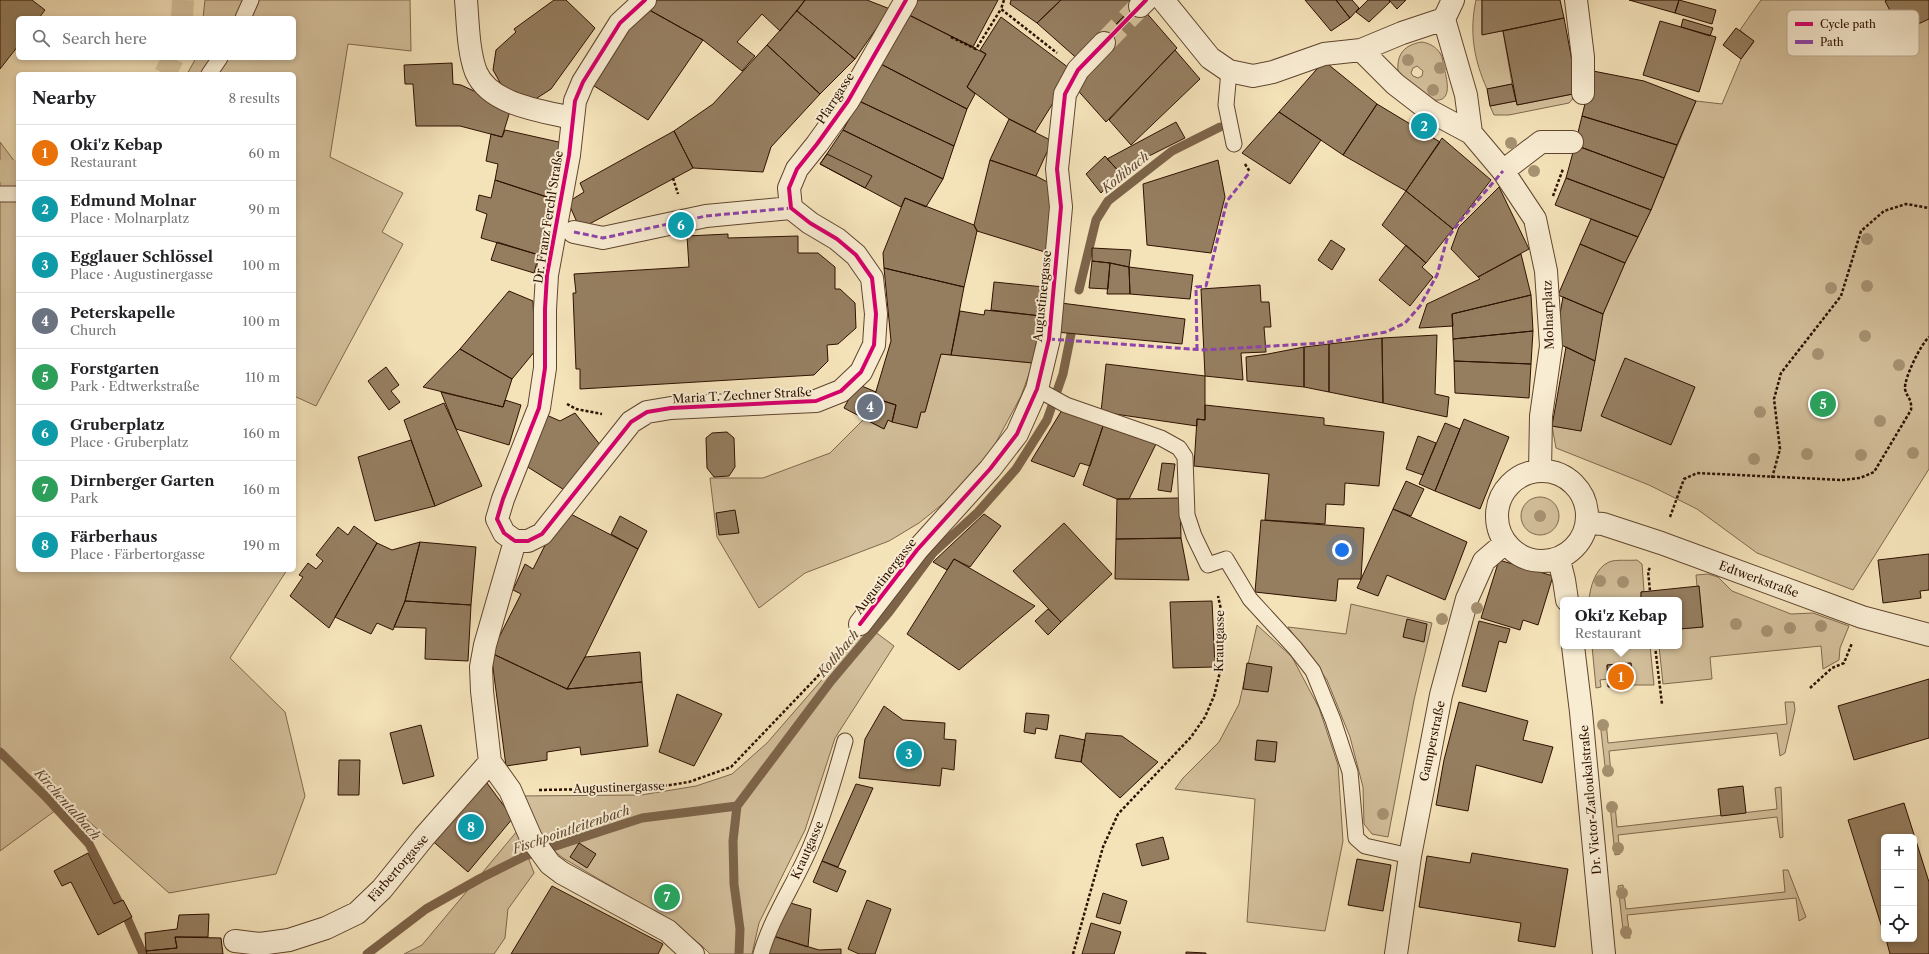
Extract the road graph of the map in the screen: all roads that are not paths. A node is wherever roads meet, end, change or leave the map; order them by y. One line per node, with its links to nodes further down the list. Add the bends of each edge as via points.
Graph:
1 (251, 0): 8 (lane)
2 (466, 0): 15 (street, via 472,60 482,82 506,100)
3 (645, 0): 15 (street, Dr. Franz Ferchl Straße, via 620,23 582,82)
4 (906, 0): 22 (street, Pfarrgasse, via 848,100 797,169 789,188)
5 (1163, 0): 12 (street, via 1210,58)
6 (1576, 0): 14 (street, via 1583,57)
7 (1448, 10): 10 (street); 16 (street, via 1466,95)
8 (243, 16)
9 (1104, 43): 24 (street, Augustinergasse, via 1078,70 1065,94 1057,169 1061,207 1049,339)
10 (1361, 50): 12 (street, via 1324,54 1273,72 1253,76); 16 (street, Molnarplatz, via 1395,84 1430,110)
11 (219, 60): 13 (lane)
12 (1229, 71): 18 (lane, via 1226,105)
13 (210, 72)
14 (1583, 93)
15 (572, 118): 27 (street, Dr. Franz Ferchl Straße, via 569,155 547,275 546,368 539,408 497,519 504,533)
16 (1471, 133): 19 (street, Molnarplatz)
17 (1572, 142): 19 (street, via 1542,142)
18 (1234, 144)
19 (1503, 171): 25 (street, Molnarplatz, via 1535,219 1546,271 1551,346 1541,416)
20 (0, 194): 21 (lane)
21 (16, 194)
22 (791, 208): 23 (street, via 706,216 603,238); 27 (street, Maria T. Zechner Straße, via 856,255 872,278 876,314 874,345 861,372 841,391 816,401 671,408 647,412 631,422 542,534 528,541)
23 (574, 232)
24 (1040, 391): 31 (street, Augustinergasse, via 1017,434 990,470 917,550); 36 (lane, via 1066,405 1162,438 1179,448 1185,457 1187,515 1208,565 1226,559 1250,599 1313,671 1350,772 1356,838 1365,846)
25 (1540, 470): 26 (street, via 1560,474 1578,486 1587,503); 28 (street, via 1523,474 1509,484 1499,500 1497,529)
26 (1588, 523): 29 (street, via 1584,537); 32 (street, Edtwerkstraße, via 1603,524 1661,543 1862,617)
27 (515, 541): 35 (street, via 481,667)
28 (1505, 543): 29 (street, via 1524,559); 36 (street, Gamperstraße, via 1484,561 1467,599 1441,695)
29 (1559, 560): 30 (street)
30 (1567, 597)
31 (860, 624)
32 (1929, 635)
33 (1573, 649): 41 (street, Dr. Victor-Zatloukalstraße)
34 (845, 741): 39 (lane, Krautgasse, via 812,844 766,937)
35 (490, 762): 37 (street, Färbertorgasse, via 382,889 357,913 326,928 289,940 260,944); 38 (street, via 510,790 531,838 550,864 668,931)
36 (1410, 856): 40 (street, Gamperstraße)
37 (235, 941)
38 (693, 954)
39 (761, 954)
40 (1396, 954)
41 (1604, 954)

